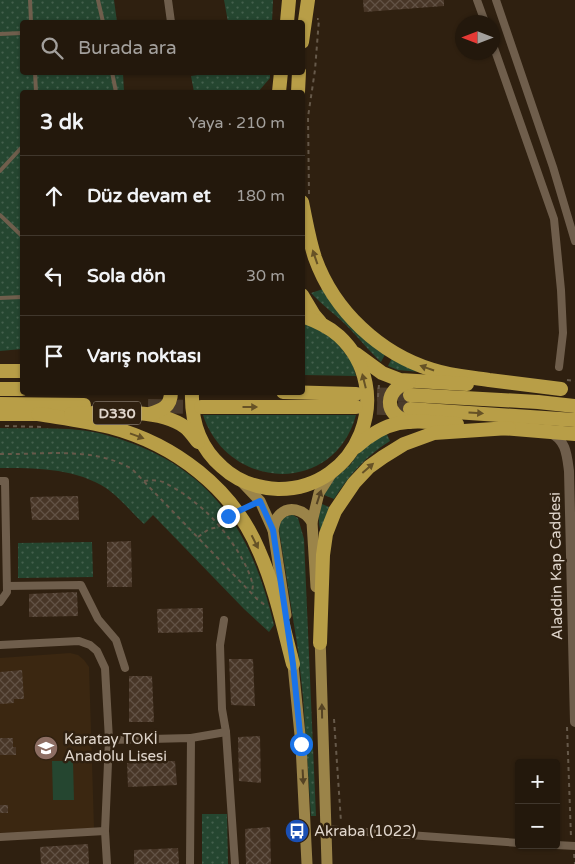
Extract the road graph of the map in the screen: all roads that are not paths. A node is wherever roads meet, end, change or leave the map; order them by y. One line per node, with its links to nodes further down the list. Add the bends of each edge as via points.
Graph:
1 (30, 0): 9 (lane)
2 (98, 0): 10 (lane)
3 (168, 0): 11 (street)
4 (290, 0): 12 (highway)
5 (308, 0): 13 (highway)
6 (477, 0): 8 (street)
7 (496, 0): 30 (street)
8 (482, 15)
9 (31, 20)
10 (103, 20)
11 (171, 20)
12 (287, 20)
13 (305, 22)
14 (20, 33): 15 (lane)
15 (0, 34)
16 (498, 60): 37 (street, via 554,219 563,333)
17 (35, 75): 21 (lane)
18 (113, 75): 22 (lane)
19 (282, 75): 23 (highway)
20 (299, 75): 24 (highway)
21 (36, 90)
22 (116, 90)
23 (279, 90)
24 (298, 90)
25 (20, 149): 26 (lane)
26 (0, 172)
27 (306, 202): 40 (highway, one-way to 27, via 446,374 418,365 383,346 352,319 328,287 309,237)
28 (0, 215): 29 (lane)
29 (20, 234)
30 (575, 242)
31 (20, 297): 32 (lane)
32 (0, 298)
33 (305, 300): 35 (highway)
34 (305, 317): 35 (highway)
35 (322, 324): 36 (highway)
36 (352, 351): 46 (highway, via 382,373); 58 (highway, one-way to 36, via 363,427 367,401 363,375)
37 (559, 367)
38 (0, 371): 39 (highway)
39 (20, 371)
40 (568, 386): 46 (highway)
41 (0, 388): 42 (highway)
42 (20, 389)
43 (305, 394): 48 (highway, one-way to 43, via 356,400)
44 (171, 395): 50 (highway, via 166,406)
45 (192, 395): 60 (highway, via 197,430)
46 (410, 402): 49 (highway); 53 (highway, one-way to 53); 54 (highway); 58 (highway)
47 (0, 404): 50 (highway, D330)
48 (201, 406)
49 (575, 406)
50 (149, 410): 52 (highway, D330); 60 (highway, D330, via 185,427)
51 (0, 414): 52 (highway, D330)
52 (38, 414): 72 (highway, one-way to 72, via 109,427 148,440 210,480 232,514 249,529 259,550)
53 (575, 420)
54 (509, 428): 55 (highway); 70 (highway, one-way to 54, via 326,534 335,511 354,483 383,457 404,444 434,433)
55 (534, 430): 56 (highway); 59 (street, Aladdin Kap Caddesi, via 553,434 566,449)
56 (575, 434)
57 (575, 449): 59 (street)
58 (352, 451): 61 (highway)
59 (568, 460): 74 (street, Aladdin Kap Caddesi)
60 (217, 463): 62 (highway)
61 (333, 471): 62 (highway, via 319,480 287,489 270,489); 64 (main road, one-way to 61, via 319,493)
62 (238, 479): 65 (main road, via 260,501)
63 (0, 481): 66 (street, via 6,481)
64 (312, 522): 65 (main road, via 307,514 288,510 277,518); 70 (main road)
65 (273, 530): 72 (main road)
66 (4, 550): 67 (street)
67 (7, 586): 68 (street); 73 (street, via 81,585 98,619 116,640)
68 (0, 602)
69 (224, 620): 75 (street, via 220,645)
70 (320, 643): 78 (main road, one-way to 70)
71 (0, 645): 77 (street, via 79,641 97,651 105,668)
72 (293, 664): 87 (main road, one-way to 87)
73 (125, 668)
74 (575, 722)
75 (226, 732): 76 (street); 86 (street)
76 (191, 738): 77 (street); 85 (street)
77 (108, 740): 79 (street)
78 (325, 829): 81 (street); 88 (main road)
79 (105, 831): 80 (street); 84 (street)
80 (0, 838)
81 (515, 843)
82 (560, 845): 83 (street)
83 (575, 846)
84 (106, 863)
85 (190, 864)
86 (235, 864)
87 (307, 864)
88 (327, 864)

